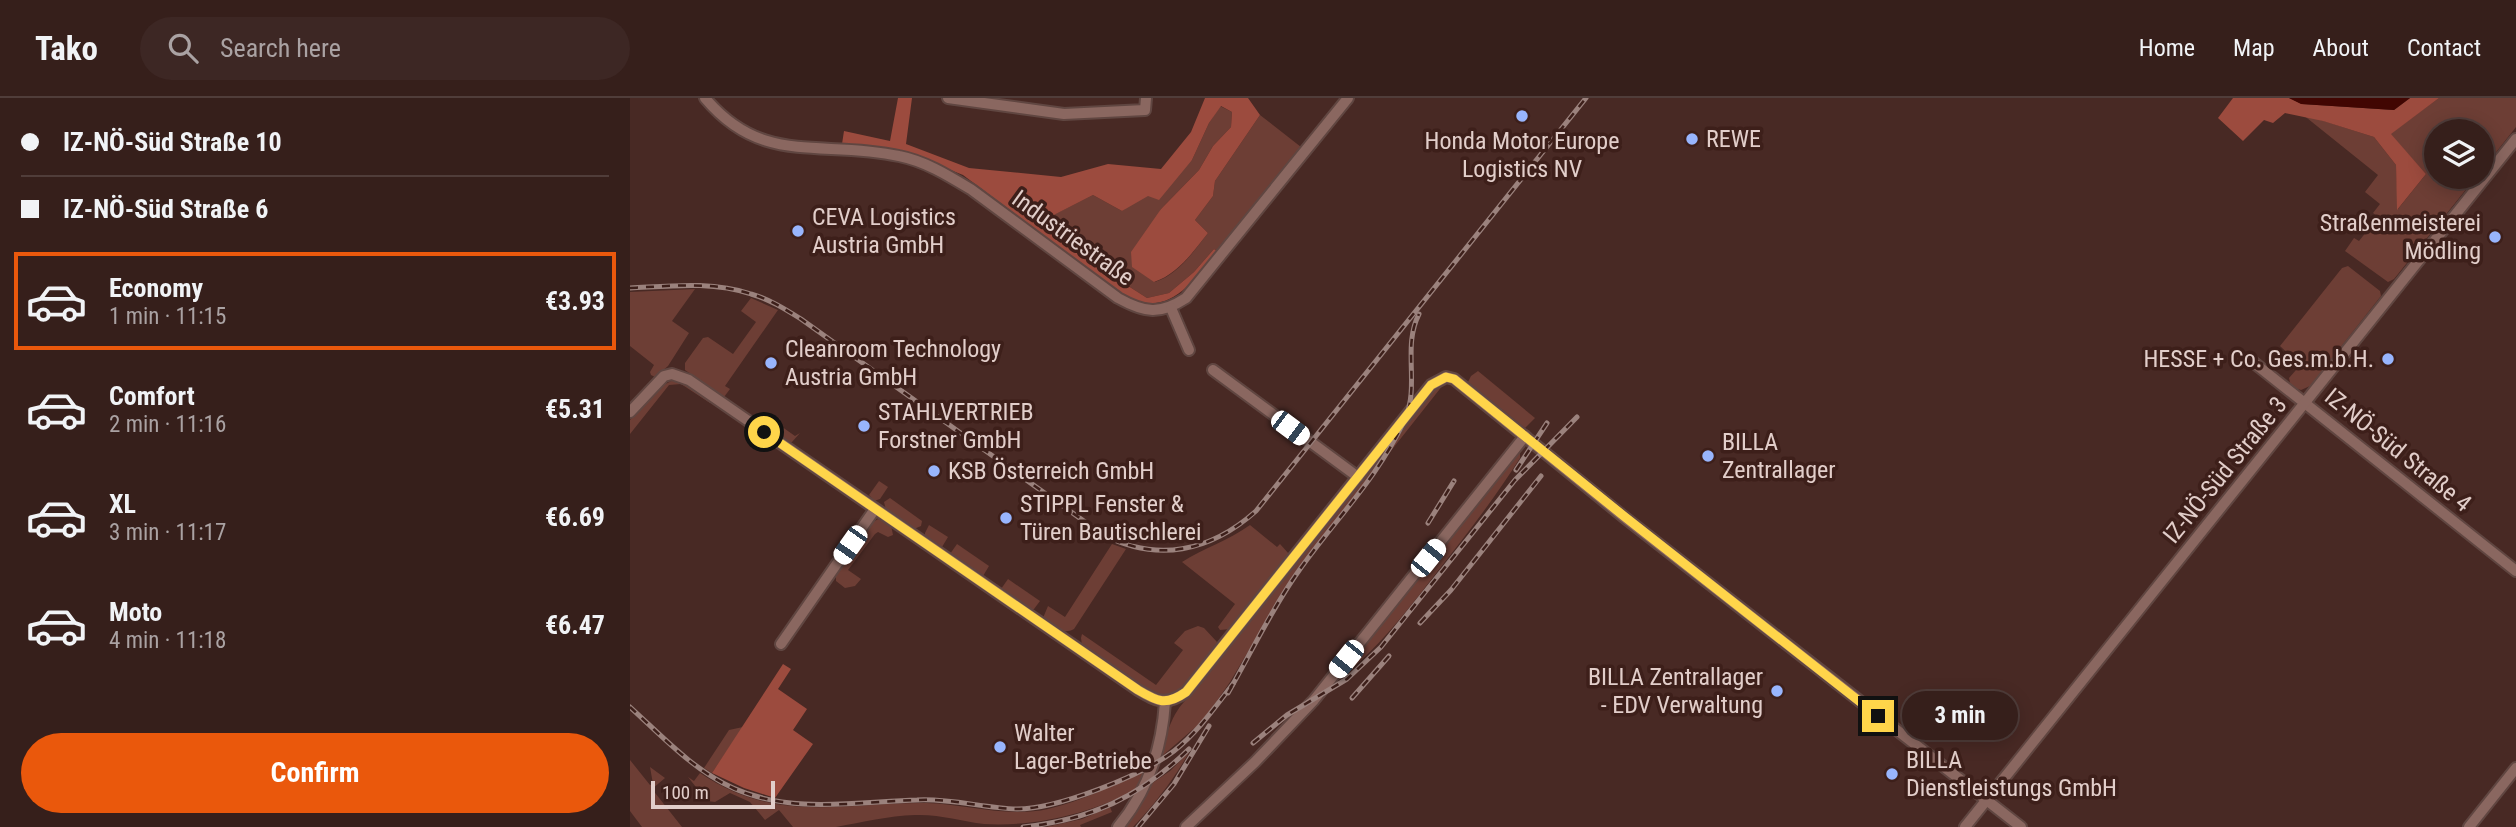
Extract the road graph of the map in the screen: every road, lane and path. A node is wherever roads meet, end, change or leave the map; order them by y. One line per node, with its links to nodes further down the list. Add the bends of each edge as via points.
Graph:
1 (705, 98): 8 (street, Industriestraße, via 736,128 763,142 859,150 921,162 972,190 1118,298 1136,308)
2 (948, 98): 6 (street)
3 (1040, 98): 6 (street)
4 (1146, 98): 6 (street, via 1145,110)
5 (1348, 98): 8 (street, via 1186,298)
6 (1039, 111)
7 (2516, 139): 12 (street, IZ-NÖ-Süd Straße 3)
8 (1171, 308): 9 (street)
9 (1189, 350)
10 (2253, 362): 12 (street, IZ-NÖ-Süd Straße 4)
11 (1213, 370): 15 (street)
12 (2305, 404): 17 (street, IZ-NÖ-Süd Straße 4); 21 (street, IZ-NÖ-Süd Straße 3)
13 (630, 411): 16 (street, via 664,376 680,375)
14 (1525, 436): 15 (street, via 1446,377 1431,385); 21 (street); 23 (street, via 1307,707)
15 (1358, 477): 19 (street, via 1186,692)
16 (875, 509): 18 (street); 19 (street, via 1150,698)
17 (2516, 571)
18 (781, 644)
19 (1170, 701): 22 (street, via 1141,796)
20 (2516, 768): 26 (street)
21 (1986, 801): 24 (street, IZ-NÖ-Süd Straße 3); 25 (street)
22 (1118, 827)
23 (1186, 827)
24 (1965, 827)
25 (2021, 827)
26 (2469, 827)

